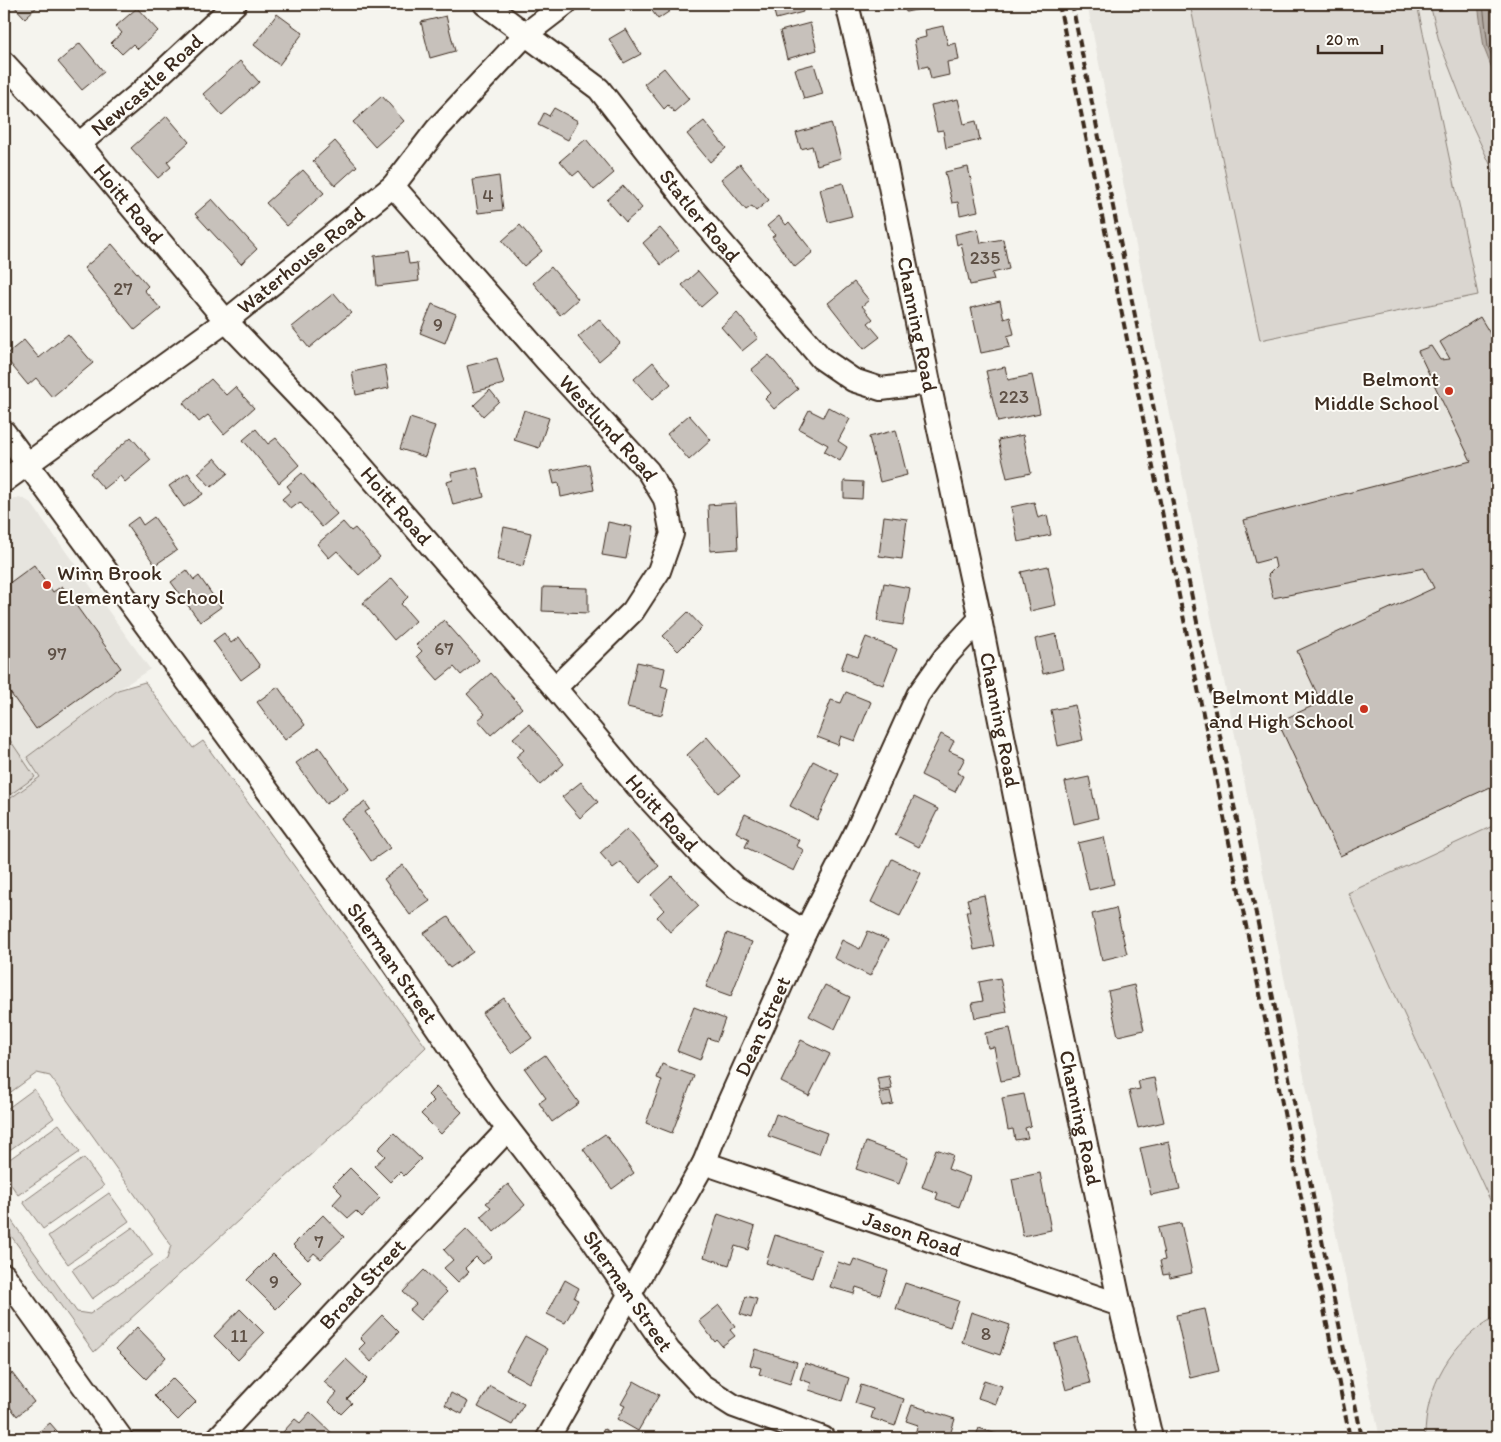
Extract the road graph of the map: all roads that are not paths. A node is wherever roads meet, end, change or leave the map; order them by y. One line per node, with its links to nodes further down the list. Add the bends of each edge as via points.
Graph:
1 (235, 4): 7 (street, Newcastle Road, via 139,94)
2 (485, 4): 5 (street, Statler Road)
3 (565, 4): 5 (street, Waterhouse Road)
4 (847, 4): 10 (street, Channing Road, via 884,156)
5 (526, 34): 8 (street, Waterhouse Road, via 437,129); 10 (street, Statler Road, via 599,89 690,207 821,358 853,380 882,389)
6 (4, 63): 7 (street, Hoitt Road)
7 (79, 144): 9 (street, Hoitt Road)
8 (394, 186): 9 (street, Waterhouse Road); 15 (street, Westlund Road, via 546,360 648,470 665,499 672,534 659,571 633,611)
9 (226, 321): 12 (street, Waterhouse Road); 15 (street, Hoitt Road, via 329,429)
10 (929, 383): 14 (street, Channing Road)
11 (4, 432): 12 (street, Sherman Street)
12 (28, 464): 13 (street, Waterhouse Road); 17 (street, Sherman Street, via 373,934)
13 (4, 481)
14 (980, 619): 16 (street, Dean Street, via 945,657 918,694); 21 (street, Channing Road)
15 (555, 688): 16 (street, Hoitt Road, via 698,853 734,886)
16 (805, 932): 18 (street, Dean Street)
17 (508, 1129): 20 (street, Sherman Street, via 583,1226); 24 (street, Broad Street)
18 (704, 1163): 20 (street, Dean Street); 21 (street, Jason Road)
19 (4, 1275): 23 (street)
20 (630, 1294): 22 (street, Sherman Street, via 669,1351 701,1385); 25 (street, Dean Street)
21 (1120, 1305): 27 (street, Channing Road)
22 (768, 1429): 26 (street, Sherman Street)
23 (121, 1438)
24 (218, 1438)
25 (548, 1438)
26 (823, 1438)
27 (1151, 1438)

